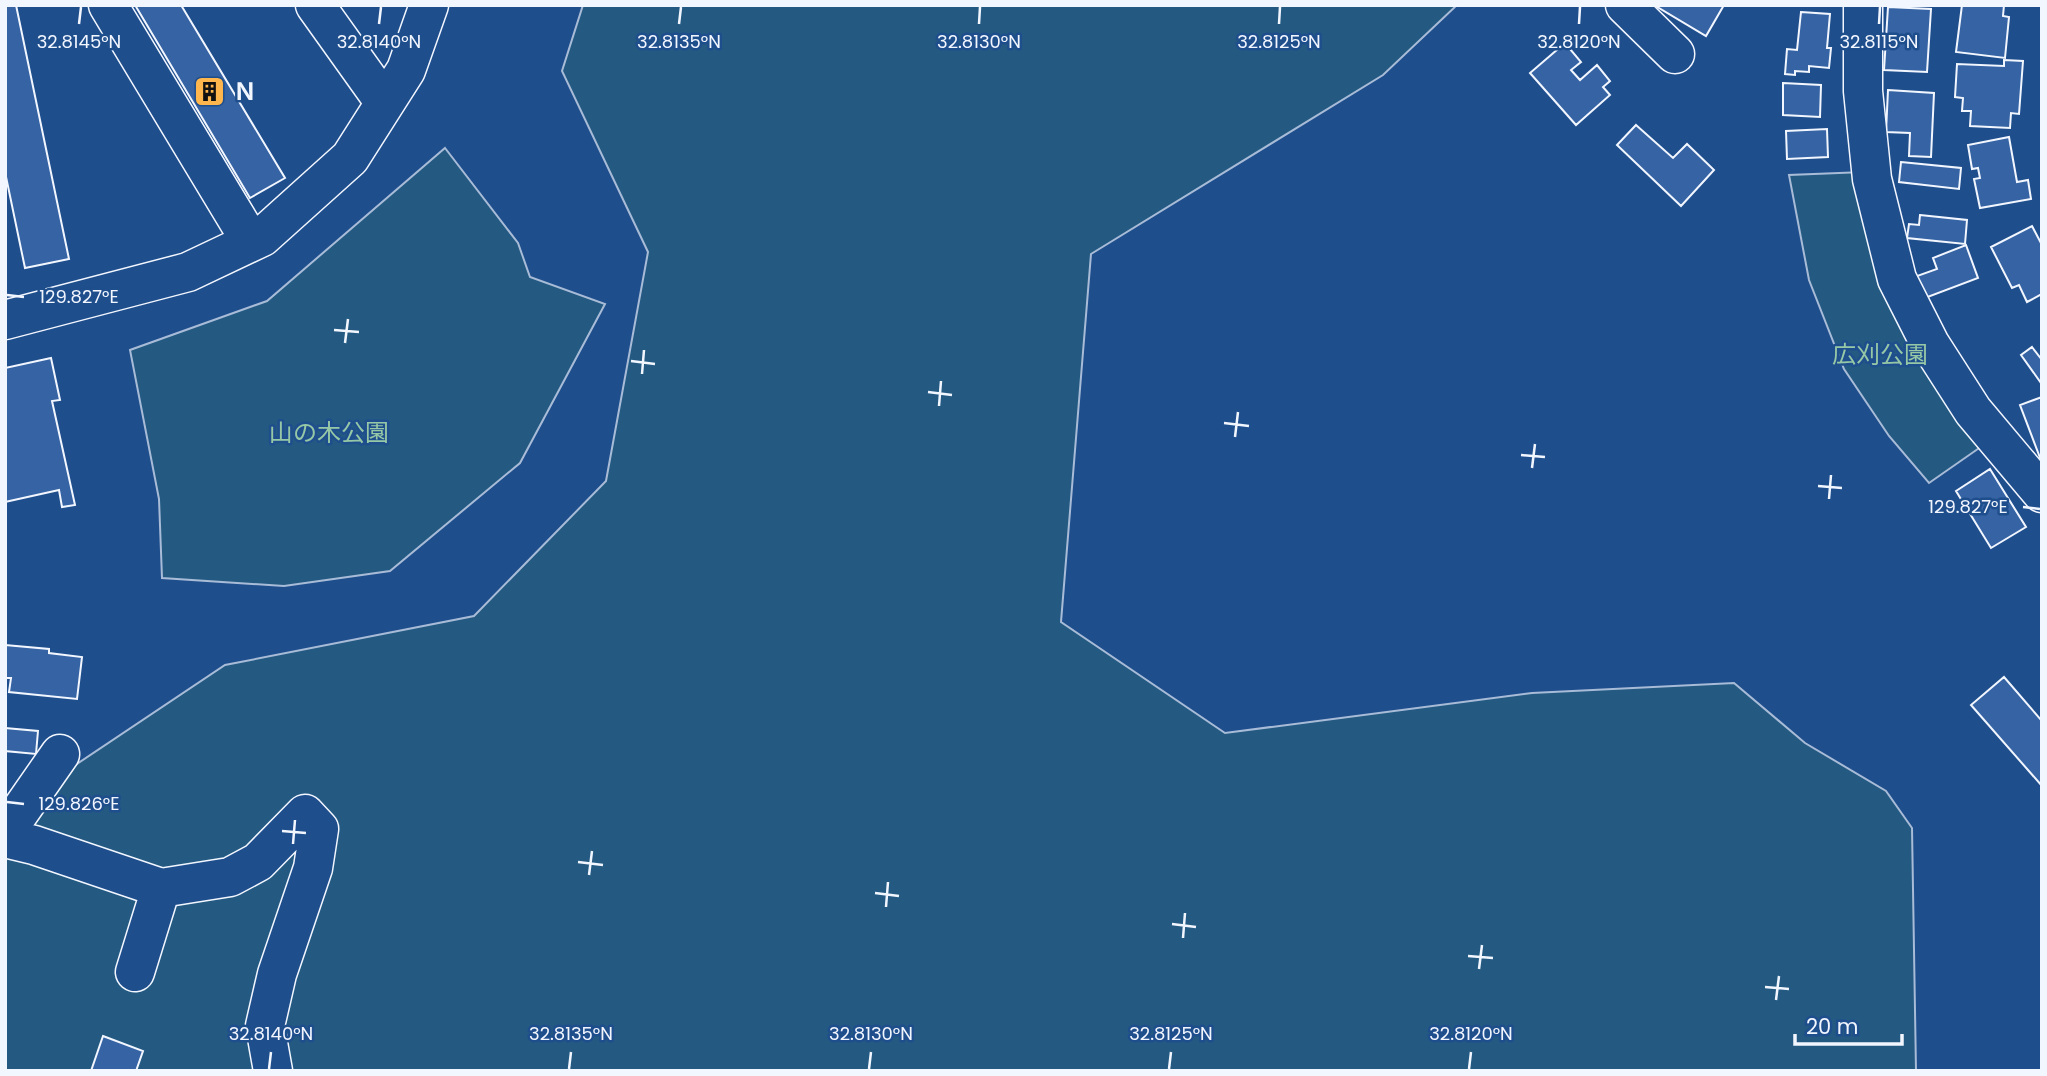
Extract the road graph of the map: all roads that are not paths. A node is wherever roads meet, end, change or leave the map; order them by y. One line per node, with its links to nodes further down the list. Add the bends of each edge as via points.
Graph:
1 (108, 5): 8 (street)
2 (315, 5): 7 (street)
3 (429, 5): 7 (street, via 406,70)
4 (1625, 5): 6 (street)
5 (1863, 5): 10 (street, via 1863,91 1872,179 1897,279 1930,344 1973,411)
6 (1675, 54)
7 (385, 103): 8 (street, via 350,158)
8 (251, 243): 9 (street, via 188,272)
9 (5, 320)
10 (2042, 493)
11 (60, 754): 12 (street)
12 (5, 836): 13 (street)
13 (161, 888): 14 (street); 15 (street, via 230,877 258,862 305,814 319,829 313,868 276,974 265,1026)
14 (135, 972)
15 (273, 1071)

